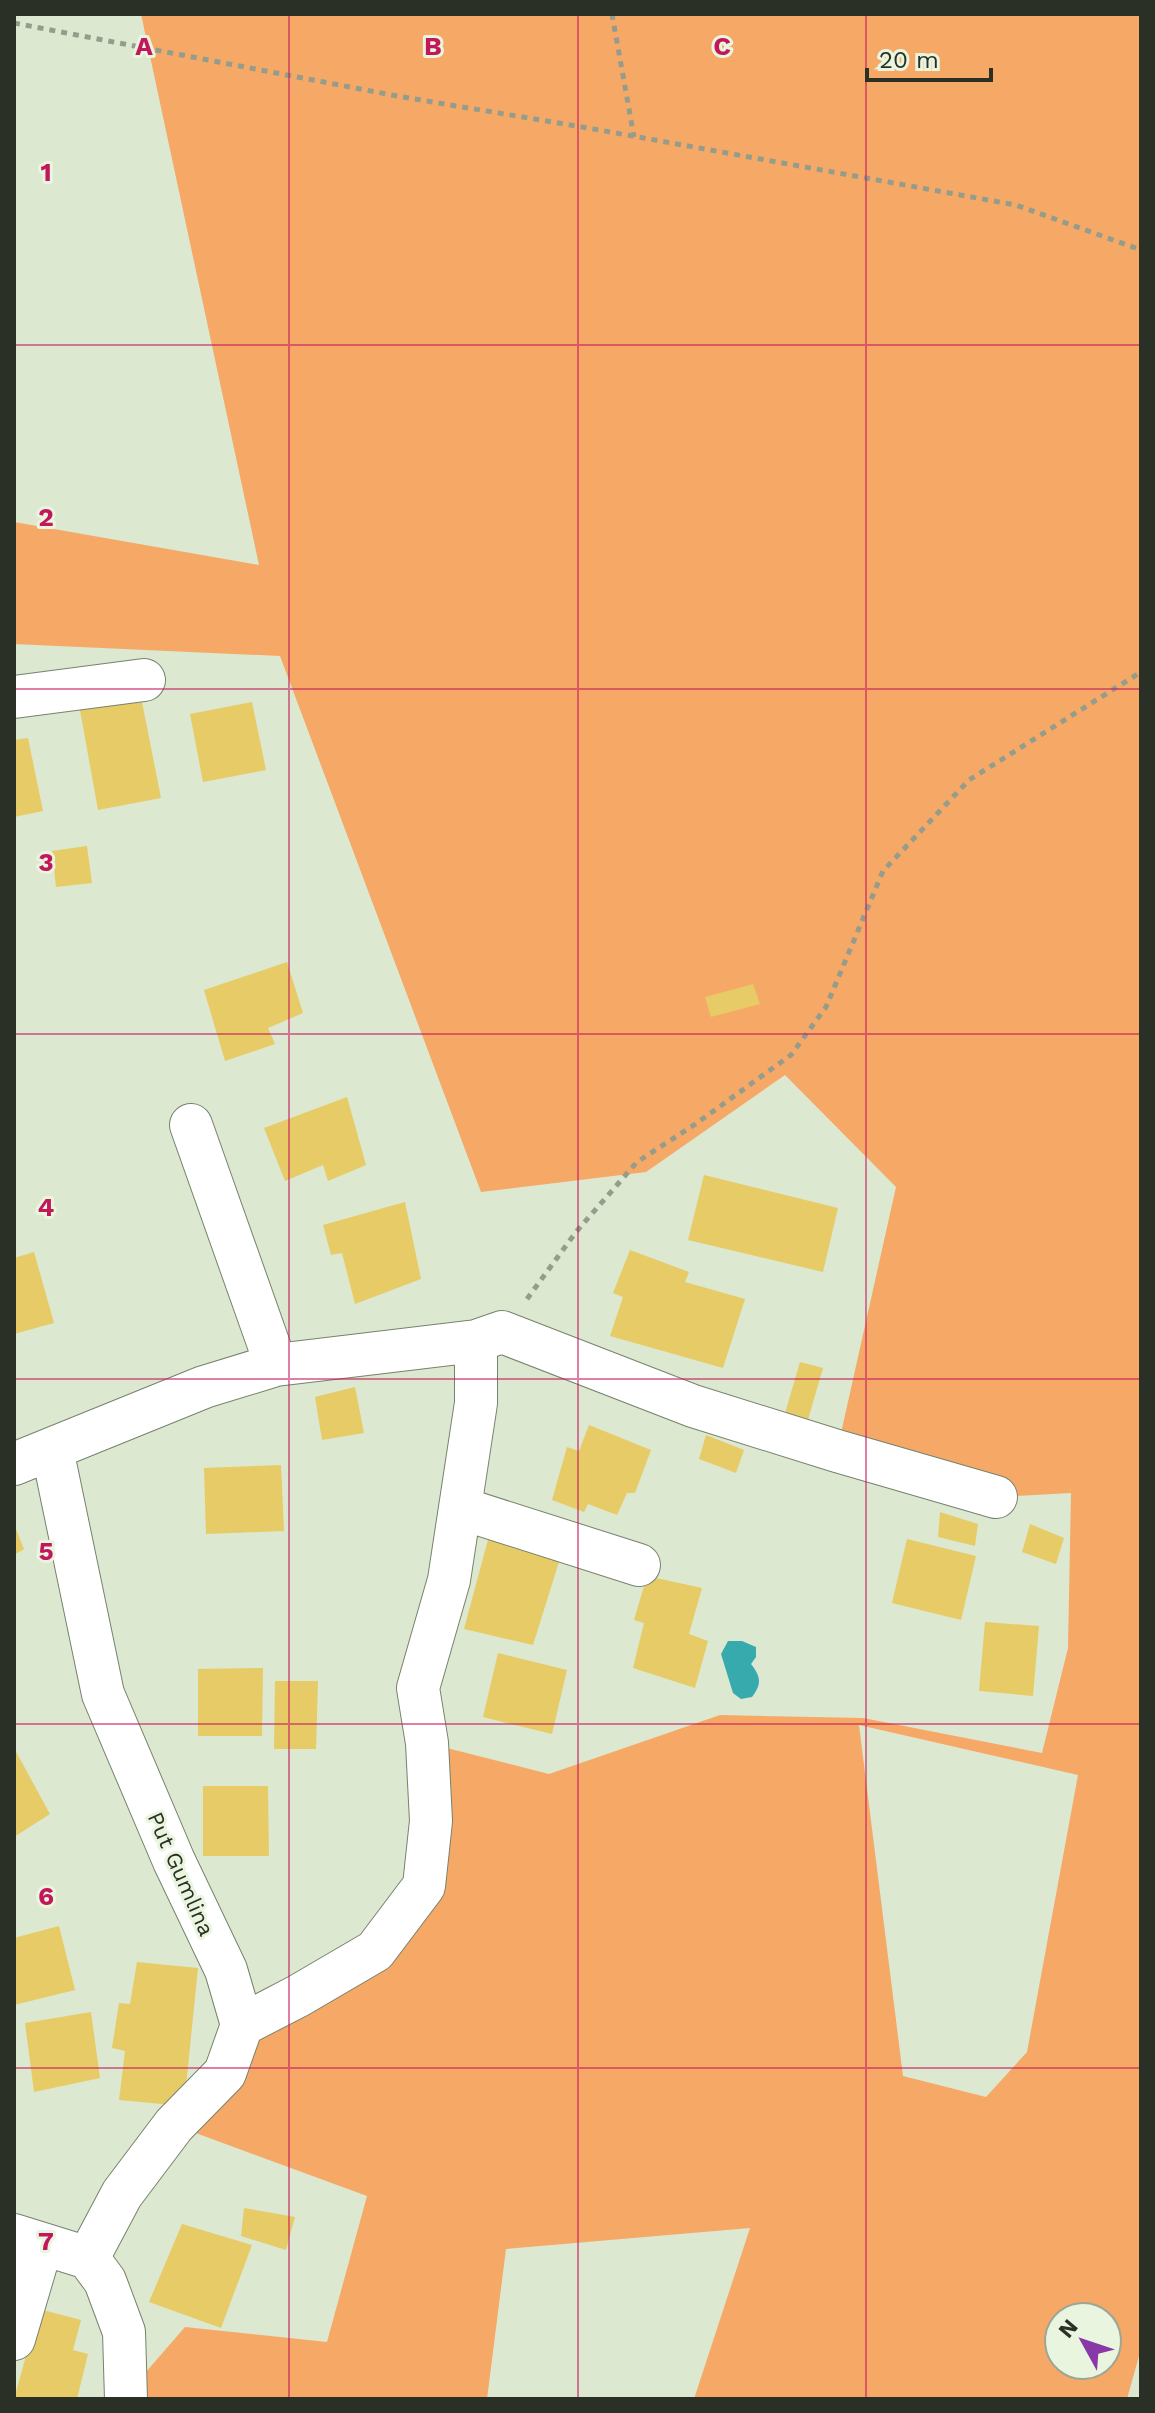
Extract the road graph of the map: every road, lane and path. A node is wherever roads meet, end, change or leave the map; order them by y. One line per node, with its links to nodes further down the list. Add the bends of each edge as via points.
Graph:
1 (612, 14): 3 (path)
2 (14, 23): 3 (path)
3 (634, 137): 4 (path, via 1016,205)
4 (1141, 250)
5 (1141, 672): 9 (path, via 969,780 883,871 826,1007 791,1055 637,1162)
6 (144, 680): 7 (street)
7 (14, 697)
8 (191, 1125): 10 (street)
9 (489, 1336): 10 (street); 12 (street, via 693,1406); 13 (street)
10 (276, 1365): 11 (street, via 204,1387)
11 (33, 1456): 15 (street, Put Gumlina, via 103,1694 226,1970)
12 (996, 1497)
13 (460, 1508): 14 (street); 15 (street, via 449,1580 418,1688 431,1821 424,1886 375,1951)
14 (639, 1565)
15 (242, 2025): 17 (street, via 225,2073 174,2125 122,2194)
16 (28, 2239): 17 (street); 18 (street)
17 (88, 2258): 19 (street, via 105,2281 124,2332)
18 (14, 2339)
19 (126, 2399)

